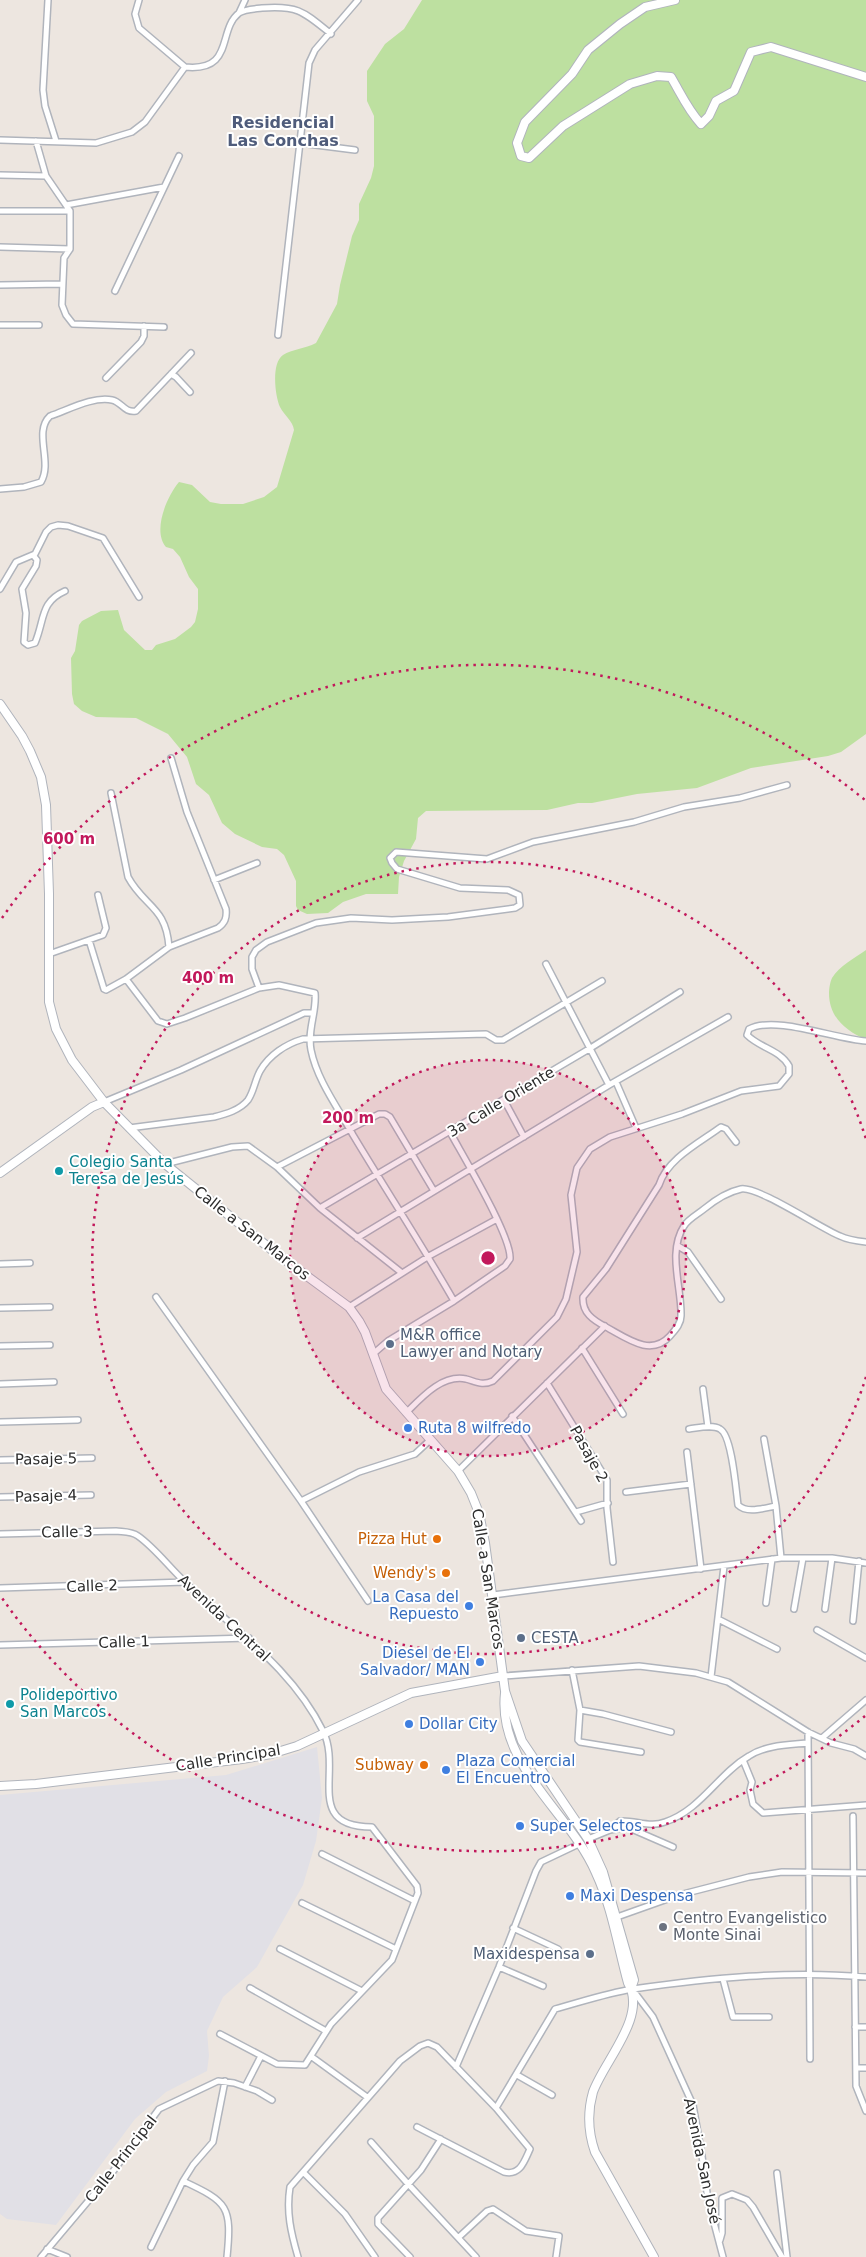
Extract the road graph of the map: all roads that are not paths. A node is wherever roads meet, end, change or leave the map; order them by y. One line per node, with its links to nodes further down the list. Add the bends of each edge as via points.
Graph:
1 (48, 0): 12 (street, via 43,90)
2 (139, 0): 8 (street, via 135,14 139,28)
3 (244, 0): 6 (street)
4 (358, 0): 7 (street)
5 (676, 0): 9 (main road, via 645,7 588,50 572,74 525,122 517,144 521,156 529,158 563,126 630,84 656,76 671,77 689,111 701,124 716,101 734,90 751,52 771,47)
6 (239, 13): 7 (street, via 259,8 290,8 310,17); 8 (street, via 233,20 220,54 203,66)
7 (330, 34): 13 (street, via 315,50 309,63)
8 (185, 67): 12 (street, via 145,122 132,132 96,143)
9 (866, 77)
10 (0, 140): 11 (street)
11 (36, 141): 12 (street); 17 (street)
12 (56, 141)
13 (300, 143): 14 (street); 31 (street)
14 (355, 150)
15 (179, 156): 18 (street)
16 (0, 175): 17 (street)
17 (46, 176): 19 (street)
18 (164, 187): 19 (street); 26 (street)
19 (66, 204): 21 (street)
20 (0, 211): 21 (street)
21 (70, 211): 23 (street)
22 (0, 247): 23 (street)
23 (70, 249): 24 (street, via 64,258)
24 (62, 284): 25 (street); 29 (street, via 62,305 73,324)
25 (0, 285)
26 (115, 291)
27 (39, 324): 28 (street)
28 (0, 326)
29 (144, 326): 30 (street); 34 (street, via 141,342)
30 (164, 326)
31 (278, 335)
32 (191, 354): 33 (street)
33 (171, 374): 35 (street); 36 (street, via 136,411 127,411 113,400 98,400 50,416 44,428 46,468 41,482)
34 (106, 378)
35 (190, 392)
36 (0, 489)
37 (33, 554): 38 (street, via 16,562); 39 (street, via 36,566 22,589 26,613 24,642 28,645 35,642 47,604); 40 (street, via 46,532 58,525 103,538)
38 (0, 589)
39 (65, 591)
40 (139, 597)
41 (0, 704): 50 (main road, Calle a San Marcos, via 26,743 46,805)
42 (171, 758): 46 (street, via 187,812)
43 (787, 785): 54 (street, via 740,798 684,807 634,822 533,842 486,859 396,852 390,858 397,870 460,888 508,890 519,895 520,905 448,917 351,918 316,923 267,942 256,950 252,969)
44 (111, 793): 49 (street, via 128,877 160,914 168,934)
45 (257, 863): 46 (street)
46 (214, 880): 49 (street, via 226,909 227,917 223,924)
47 (98, 895): 48 (street, via 106,932)
48 (89, 940): 50 (street); 52 (street, via 104,989)
49 (169, 948): 52 (street)
50 (49, 954): 65 (main road, Calle a San Marcos, via 50,1013 72,1060)
51 (546, 964): 56 (street)
52 (126, 980): 54 (street, via 158,1021 167,1024)
53 (602, 981): 56 (street)
54 (259, 988): 57 (street, via 279,985 315,993)
55 (680, 992): 61 (street, 3a Calle Oriente)
56 (567, 1002): 59 (street, via 500,1041 486,1034); 61 (street)
57 (313, 1013): 59 (street); 65 (street, via 304,1014)
58 (728, 1017): 62 (street)
59 (310, 1040): 66 (street, via 286,1045 266,1062 248,1100 228,1114); 68 (street, via 333,1104)
60 (866, 1042): 67 (street, via 772,1024 753,1027 747,1035 778,1054 789,1066 789,1074 783,1082 772,1088 741,1091)
61 (589, 1049): 63 (street); 64 (street, 3a Calle Oriente)
62 (616, 1082): 63 (street); 67 (street)
63 (609, 1085): 70 (street)
64 (504, 1100): 69 (street, 3a Calle Oriente); 70 (street)
65 (104, 1102): 66 (main road, Calle a San Marcos); 76 (main road, via 92,1107)
66 (128, 1128): 73 (main road, Calle a San Marcos)
67 (636, 1128): 104 (street, via 600,1143 590,1150 578,1168 571,1195 576,1259 566,1299 557,1317 493,1381 481,1384 466,1379 450,1380 428,1392)
68 (350, 1129): 72 (street, via 385,1114); 74 (street); 77 (street)
69 (450, 1132): 72 (street, 3a Calle Oriente); 75 (street)
70 (524, 1137): 75 (street)
71 (736, 1142): 95 (street, via 721,1127 670,1165 662,1175 659,1185 618,1249 584,1296 584,1309)
72 (412, 1154): 77 (street, 3a Calle Oriente); 78 (street)
73 (165, 1164): 74 (street, via 243,1145 257,1151); 93 (main road, Calle a San Marcos)
74 (277, 1167): 79 (street)
75 (471, 1169): 78 (street); 81 (street)
76 (0, 1173)
77 (377, 1175): 79 (street, 3a Calle Oriente); 80 (street)
78 (434, 1191): 80 (street)
79 (320, 1208): 82 (street)
80 (400, 1212): 82 (street); 85 (street)
81 (497, 1219): 85 (street); 91 (street, via 510,1249 508,1263)
82 (357, 1238): 88 (street)
83 (866, 1242): 84 (street, via 839,1236 743,1188 712,1203 684,1225)
84 (678, 1246): 90 (street, via 688,1252); 95 (street, via 681,1318 667,1339 658,1346 648,1347)
85 (428, 1256): 88 (street); 91 (street)
86 (30, 1263): 87 (street)
87 (0, 1264)
88 (402, 1273): 93 (street)
89 (156, 1297): 121 (street)
90 (721, 1299)
91 (454, 1301): 99 (street, via 388,1341)
92 (50, 1306): 94 (street)
93 (349, 1307): 99 (main road, Calle a San Marcos, via 359,1320)
94 (0, 1308)
95 (605, 1326): 98 (street)
96 (50, 1345): 97 (street)
97 (0, 1346)
98 (582, 1348): 101 (street); 105 (street)
99 (373, 1354): 104 (main road, Calle a San Marcos, via 386,1389)
100 (54, 1382): 102 (street)
101 (547, 1383): 106 (street); 122 (street, Pasaje 2, via 607,1480)
102 (0, 1384)
103 (703, 1389): 109 (street)
104 (406, 1414): 112 (main road, Calle a San Marcos)
105 (623, 1414)
106 (512, 1416): 116 (street); 124 (street)
107 (78, 1420): 108 (street)
108 (0, 1422)
109 (708, 1427): 110 (street); 123 (street, via 718,1427 727,1437 738,1504 746,1510)
110 (689, 1429)
111 (764, 1439): 123 (street)
112 (430, 1441): 116 (main road, Calle a San Marcos); 121 (street, via 415,1454 359,1472)
113 (687, 1452): 117 (street)
114 (92, 1458): 115 (street, Pasaje 5)
115 (0, 1460)
116 (458, 1471): 139 (main road, Calle a San Marcos, via 479,1512)
117 (691, 1484): 118 (street); 136 (street)
118 (626, 1492)
119 (92, 1495): 120 (street, Pasaje 4)
120 (0, 1497)
121 (301, 1500): 140 (street)
122 (608, 1503): 124 (street); 133 (street, Pasaje 2)
123 (776, 1506): 128 (street)
124 (576, 1512): 125 (street)
125 (581, 1521)
126 (133, 1533): 127 (street, Calle 3); 137 (street, Avenida Central)
127 (0, 1534)
128 (781, 1558): 129 (street); 131 (street)
129 (803, 1558): 130 (street); 142 (street)
130 (832, 1558): 132 (street); 143 (street)
131 (772, 1559): 135 (street); 141 (street)
132 (859, 1561): 134 (street); 145 (street)
133 (613, 1562)
134 (866, 1563)
135 (724, 1566): 136 (street); 144 (street)
136 (701, 1569): 139 (street)
137 (185, 1582): 138 (street, Calle 2); 147 (street, Avenida Central)
138 (0, 1588)
139 (493, 1595): 152 (main road, Calle a San Marcos)
140 (368, 1601)
141 (766, 1603)
142 (794, 1609)
143 (826, 1609)
144 (718, 1619): 149 (street); 153 (street)
145 (853, 1621)
146 (817, 1630): 150 (street)
147 (249, 1638): 148 (street, Calle 1); 159 (street, Avenida Central, via 305,1700)
148 (0, 1645)
149 (777, 1649)
150 (866, 1658)
151 (572, 1670): 152 (street); 153 (street, via 639,1666); 156 (street)
152 (503, 1676): 154 (main road, Calle a San Marcos); 159 (main road, Calle Principal, via 411,1693)
153 (711, 1677): 158 (street, via 728,1682)
154 (506, 1691): 162 (main road, via 504,1708); 167 (main road, via 522,1741)
155 (866, 1700): 160 (street)
156 (580, 1710): 157 (street); 163 (street, via 580,1742)
157 (671, 1732)
158 (808, 1732): 160 (street); 161 (street)
159 (324, 1733): 166 (main road, Calle Principal, via 297,1746 242,1759); 180 (street, via 332,1809 340,1821 356,1827 372,1827 417,1886)
160 (822, 1738): 164 (street)
161 (808, 1743): 165 (street, via 765,1749); 170 (street)
162 (512, 1745): 167 (main road, via 519,1748 553,1796); 169 (main road)
163 (642, 1752)
164 (866, 1756)
165 (742, 1760): 170 (street, via 752,1782 753,1804 759,1812); 173 (street, via 691,1808 666,1822 650,1825 620,1821)
166 (0, 1786)
167 (559, 1798): 171 (main road)
168 (866, 1805): 170 (street)
169 (552, 1806): 171 (main road, via 565,1815); 174 (main road)
170 (809, 1811): 177 (street)
171 (571, 1814): 174 (main road, via 570,1819)
172 (853, 1816): 179 (street)
173 (610, 1830): 174 (street); 175 (street, via 627,1827)
174 (584, 1841): 182 (main road, via 603,1872); 183 (street, via 541,1862); 194 (main road)
175 (673, 1847)
176 (322, 1854): 180 (street)
177 (809, 1873): 179 (street); 182 (street, via 782,1872 749,1877); 188 (street)
178 (866, 1873): 179 (street)
179 (854, 1874): 189 (street)
180 (415, 1901): 185 (street)
181 (302, 1903): 185 (street)
182 (616, 1916): 194 (main road, via 634,1980)
183 (513, 1928): 186 (street); 187 (street)
184 (280, 1949): 195 (street)
185 (396, 1949): 195 (street, via 392,1960)
186 (558, 1949)
187 (499, 1967): 192 (street); 204 (street)
188 (809, 1973): 189 (street); 191 (street); 203 (street)
189 (856, 1976): 190 (street); 197 (street)
190 (866, 1977)
191 (723, 1980): 194 (street); 196 (street, via 733,2017)
192 (543, 1986)
193 (250, 1988): 199 (street)
194 (632, 1989): 207 (street, via 555,2009); 223 (street, Avenida San José, via 653,2017 693,2105 708,2200); 234 (main road, via 630,2022 594,2090 588,2117 595,2152)
195 (362, 1992): 199 (street)
196 (768, 2017)
197 (855, 2027): 198 (street); 205 (street)
198 (866, 2027)
199 (326, 2031): 202 (street)
200 (220, 2034): 201 (street)
201 (261, 2056): 202 (street, via 277,2064 293,2066 305,2065); 209 (street)
202 (312, 2057): 211 (street)
203 (810, 2058)
204 (456, 2066): 211 (street, via 437,2047 428,2043 400,2061); 213 (street)
205 (857, 2068): 206 (street); 214 (street, via 856,2086)
206 (866, 2068)
207 (517, 2075): 210 (street); 213 (street)
208 (225, 2081): 209 (street); 220 (street, via 213,2142); 225 (street, Calle Principal, via 210,2083 159,2109 111,2174)
209 (245, 2087): 212 (street)
210 (552, 2095)
211 (367, 2097): 218 (street)
212 (272, 2100)
213 (496, 2108): 216 (street, via 530,2149 519,2170 512,2174)
214 (866, 2111)
215 (417, 2128): 216 (street)
216 (441, 2139): 221 (street)
217 (371, 2142): 221 (street)
218 (303, 2172): 229 (street, via 290,2187 287,2205); 230 (street, via 345,2214)
219 (777, 2173): 237 (street)
220 (183, 2181): 224 (street); 228 (street, via 217,2198 222,2204 228,2220)
221 (409, 2186): 222 (street); 231 (street, via 378,2218 378,2224)
222 (459, 2237): 232 (street); 233 (street, via 493,2209 526,2231 560,2236)
223 (719, 2240): 235 (street, Avenida San José); 236 (street, via 722,2198 732,2194 747,2200)
224 (151, 2247)
225 (47, 2249): 226 (street, Calle Principal); 227 (street)
226 (40, 2257)
227 (67, 2257)
228 (227, 2257)
229 (298, 2257)
230 (375, 2257)
231 (410, 2257)
232 (476, 2257)
233 (556, 2257)
234 (654, 2257)
235 (724, 2257)
236 (782, 2257)
237 (787, 2257)

